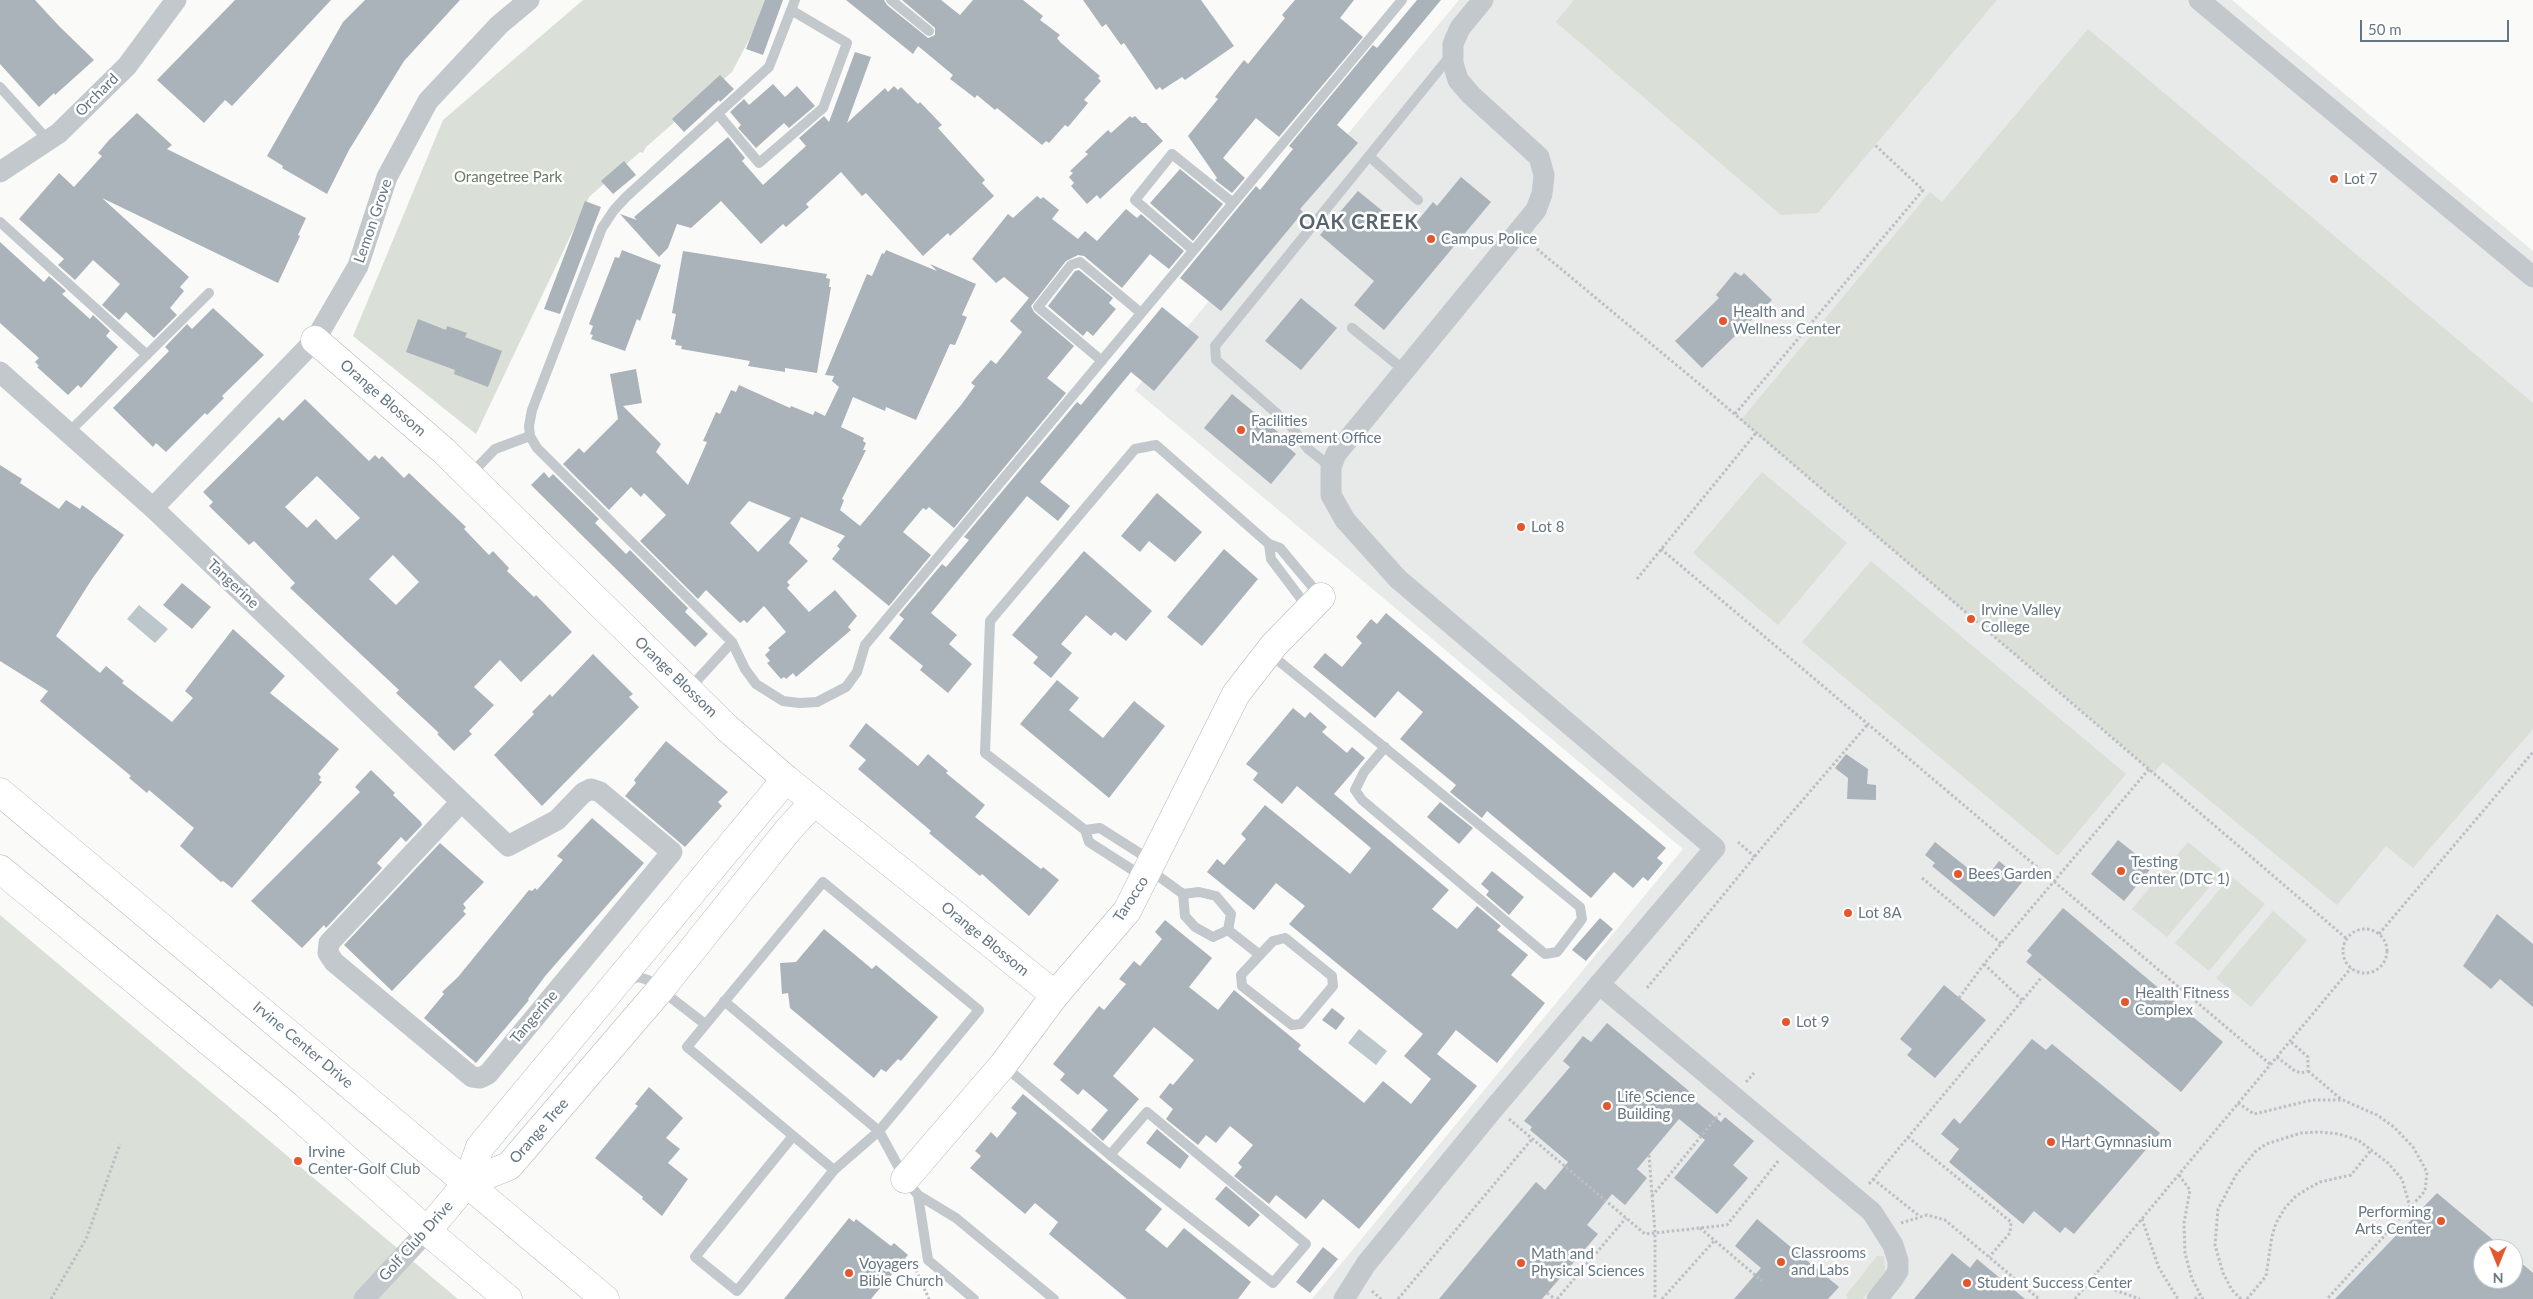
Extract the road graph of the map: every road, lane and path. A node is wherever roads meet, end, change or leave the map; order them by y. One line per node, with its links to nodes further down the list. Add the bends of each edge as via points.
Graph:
1 (176, 0): 12 (street, Orchard, via 127,66)
2 (529, 0): 25 (street, Lemon Grove, via 499,25 428,101 387,177 358,266)
3 (891, 0): 8 (lane)
4 (1402, 0): 17 (lane)
5 (1483, 0): 9 (street, via 1460,28)
6 (2199, 0): 21 (street)
7 (793, 5): 11 (lane, via 769,67); 11 (lane, via 847,43 824,108 760,163)
8 (929, 31)
9 (1453, 52): 14 (lane); 28 (street, via 1458,80 1539,157 1544,175 1542,194 1536,210)
10 (0, 87): 12 (lane)
11 (718, 114): 33 (lane, via 626,197 602,228 532,410)
12 (48, 140): 15 (street, Orchard)
13 (1875, 145): 30 (path, via 1923,190)
14 (1368, 156): 16 (lane); 34 (lane, via 1215,346 1216,360 1290,425 1308,449)
15 (0, 172)
16 (1418, 200)
17 (1233, 203): 20 (lane); 20 (lane, via 1172,154 1135,200)
18 (0, 222): 26 (lane)
19 (1537, 249): 30 (path)
20 (1193, 250): 23 (lane)
21 (2533, 277)
22 (210, 293): 26 (lane)
23 (1141, 314): 27 (lane); 27 (lane, via 1080,262 1071,265 1038,307)
24 (1352, 328): 28 (lane)
25 (315, 340): 35 (street, Orange Blossom); 36 (street, Lemon Grove)
26 (147, 355): 31 (lane)
27 (1102, 361): 41 (lane, via 865,645 857,672 846,687 817,702 783,702 751,680)
28 (1404, 370): 34 (street, via 1336,454)
29 (0, 372): 31 (street, Tangerine)
30 (1735, 414): 32 (path)
31 (68, 433): 36 (street, Tangerine)
32 (1756, 433): 38 (path); 47 (path)
33 (530, 436): 35 (lane, via 495,449); 41 (lane, via 543,455)
34 (1331, 467): 68 (street, via 1331,495 1345,520 1398,579 1715,848)
35 (469, 476): 43 (street, Orange Blossom)
36 (153, 508): 50 (street, Tangerine)
37 (1269, 544): 40 (lane, via 1280,548); 40 (lane, via 1271,559); 52 (lane, via 1156,445 1135,449 990,621 985,753)
38 (1661, 549): 39 (path); 44 (path)
39 (1637, 579)
40 (1315, 604): 42 (street, Tarocco)
41 (732, 642): 43 (lane)
42 (1269, 652): 45 (lane); 56 (street, Tarocco, via 1236,694)
43 (689, 690): 48 (street, Orange Blossom)
44 (1868, 724): 54 (path); 58 (path)
45 (1384, 747): 45 (lane, via 1580,907 1582,918 1557,952 1545,954 1362,800 1355,790 1364,772)
46 (2533, 752): 61 (path)
47 (2149, 769): 58 (path); 62 (path)
48 (786, 779): 51 (street, Orange Blossom); 69 (street)
49 (0, 792): 99 (street, Irvine Center Drive)
50 (461, 802): 50 (street, Tangerine, via 508,846 557,820 591,789 600,792 672,852 488,1074 480,1078 472,1077 334,962 328,952 329,943)
51 (814, 802): 71 (street, Orange Tree); 72 (street, Orange Blossom)
52 (1085, 830): 56 (lane, via 1089,842); 56 (lane, via 1100,828)
53 (1738, 842): 54 (path)
54 (1755, 857): 70 (path)
55 (0, 869): 108 (street, via 286,1105)
56 (1150, 870): 59 (lane); 72 (street, Tarocco, via 1128,911)
57 (1922, 878): 63 (path)
58 (2054, 882): 63 (path); 80 (path)
59 (1184, 894): 60 (lane, via 1200,892 1216,896 1231,914); 60 (lane, via 1185,916 1195,928 1213,937)
60 (1228, 930): 64 (lane)
61 (2379, 934): 62 (path, via 2359,930); 66 (path, via 2387,946 2386,960 2382,965 2371,973)
62 (2347, 939): 66 (path, via 2343,951)
63 (2002, 944): 65 (path)
64 (1260, 955): 64 (lane, via 1241,975 1242,986 1292,1025 1301,1024 1333,986 1332,976 1285,938 1273,941)
65 (1984, 964): 73 (path); 74 (path)
66 (2351, 968): 77 (path)
67 (2041, 978): 74 (path)
68 (1599, 984): 83 (street); 86 (street)
69 (613, 987): 71 (lane, via 638,977 648,980); 99 (street, via 480,1146)
70 (1647, 988)
71 (660, 990): 76 (lane); 99 (street, Orange Tree, via 509,1166)
72 (1055, 995): 79 (street, Tarocco)
73 (1959, 998)
74 (2022, 1000): 89 (path)
75 (724, 1001): 76 (lane); 87 (lane); 87 (lane, via 823,882 979,1010)
76 (705, 1024): 88 (lane, via 687,1047)
77 (2290, 1041): 78 (path); 81 (path, via 2308,1057)
78 (2277, 1057): 80 (path); 81 (path, via 2294,1071)
79 (1003, 1065): 94 (lane); 100 (street, Tarocco)
80 (2270, 1065): 85 (path)
81 (2308, 1071): 84 (path)
82 (1754, 1073): 83 (path)
83 (1734, 1096): 92 (street); 101 (path)
84 (2343, 1100): 85 (path, via 2312,1100 2254,1114); 103 (path, via 2377,1114 2413,1147 2427,1172 2427,1183 2425,1191)
85 (2238, 1103): 97 (path)
86 (1495, 1107): 90 (path); 123 (street, via 1366,1264)
87 (879, 1131): 96 (lane); 100 (lane)
88 (793, 1136): 96 (lane); 96 (lane, via 695,1257 737,1291)
89 (1908, 1137): 98 (path); 112 (path, via 2011,1222 2010,1233)
90 (1532, 1139): 105 (path); 124 (path)
91 (120, 1144): 117 (path, via 86,1239)
92 (1793, 1144): 102 (street); 107 (path, via 1727,1225)
93 (2372, 1149): 103 (path, via 2402,1179); 135 (path, via 2358,1140 2319,1132 2281,1139 2255,1152 2224,1194 2215,1230 2218,1260 2232,1290); 136 (path, via 2351,1175 2320,1182 2296,1196 2285,1208 2272,1236 2266,1276)
94 (1110, 1155): 94 (lane, via 1273,1283 1306,1244 1147,1112)
95 (1649, 1155): 101 (path)
96 (834, 1170)
97 (2179, 1175): 106 (path); 116 (path, via 2190,1190 2184,1223 2185,1253)
98 (1873, 1179): 102 (path); 104 (path)
99 (467, 1183): 108 (street, Golf Club Drive); 120 (street, Irvine Center Drive)
100 (911, 1187): 121 (lane, via 928,1260); 122 (lane, via 956,1218)
101 (1652, 1196): 110 (path)
102 (1857, 1197): 109 (street)
103 (2410, 1207): 137 (path)
104 (1919, 1216): 109 (path); 112 (path, via 1945,1220)
105 (1626, 1218): 110 (path, via 1645,1234); 125 (path)
106 (2142, 1219): 113 (path); 132 (path, via 2159,1268)
107 (1700, 1228): 110 (path); 111 (path)
108 (427, 1231): 118 (street, Golf Club Drive); 119 (street)
109 (1885, 1231): 128 (street, via 1898,1261 1898,1270)
110 (1655, 1232): 126 (path)
111 (1714, 1241): 114 (path); 127 (path)
112 (1989, 1257): 129 (path)
113 (2093, 1277): 130 (path); 131 (path, via 2106,1287)
114 (1762, 1282)
115 (1547, 1293): 125 (path)
116 (2200, 1294): 133 (path); 134 (path)
117 (51, 1299)
118 (364, 1299)
119 (508, 1299)
120 (605, 1299)
121 (974, 1299)
122 (1054, 1299)
123 (1344, 1299)
124 (1398, 1299)
125 (1556, 1299)
126 (1655, 1299)
127 (1662, 1299)
128 (1877, 1299)
129 (2039, 1299)
130 (2075, 1299)
131 (2140, 1299)
132 (2178, 1299)
133 (2195, 1299)
134 (2203, 1299)
135 (2241, 1299)
136 (2246, 1299)
137 (2327, 1299)

